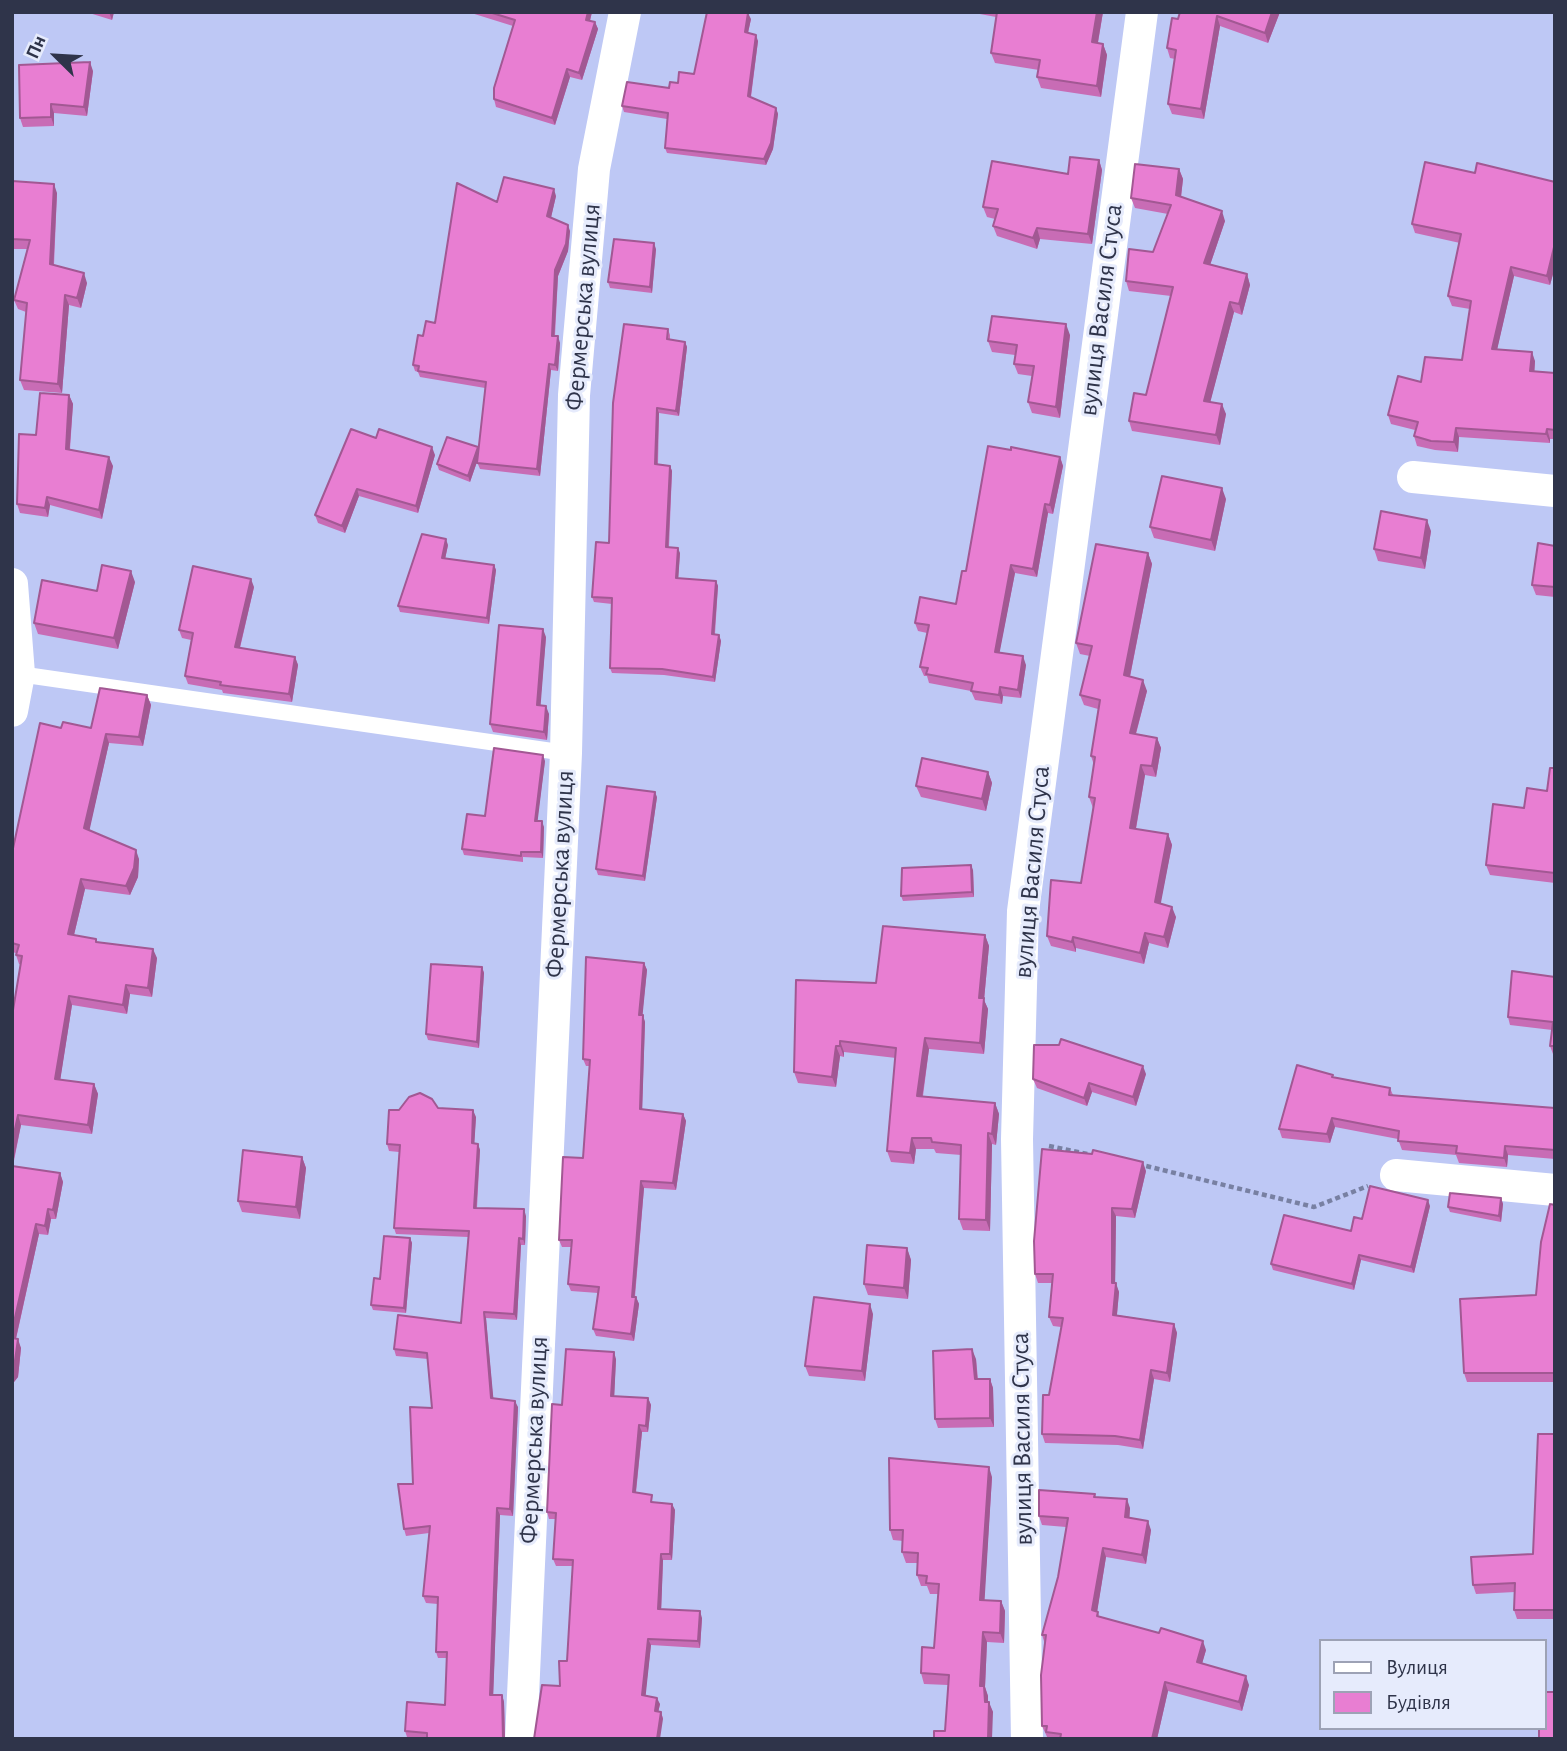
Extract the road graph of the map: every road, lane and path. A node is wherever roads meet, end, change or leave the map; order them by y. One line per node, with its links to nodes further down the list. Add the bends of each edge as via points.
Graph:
1 (625, 12): 8 (street, Фермерська вулиця, via 594,169 574,396)
2 (1142, 12): 9 (street, вулиця Василя Стуса, via 1023,911)
3 (1413, 477): 4 (street)
4 (1555, 491)
5 (12, 584): 6 (street)
6 (19, 674): 7 (street); 8 (lane)
7 (12, 711)
8 (566, 753): 14 (street, Фермерська вулиця)
9 (1017, 1139): 10 (path); 15 (street, вулиця Василя Стуса)
10 (1093, 1155)
11 (1130, 1163): 12 (path, via 1314,1207)
12 (1396, 1175): 13 (street)
13 (1555, 1190)
14 (521, 1739)
15 (1027, 1739)

